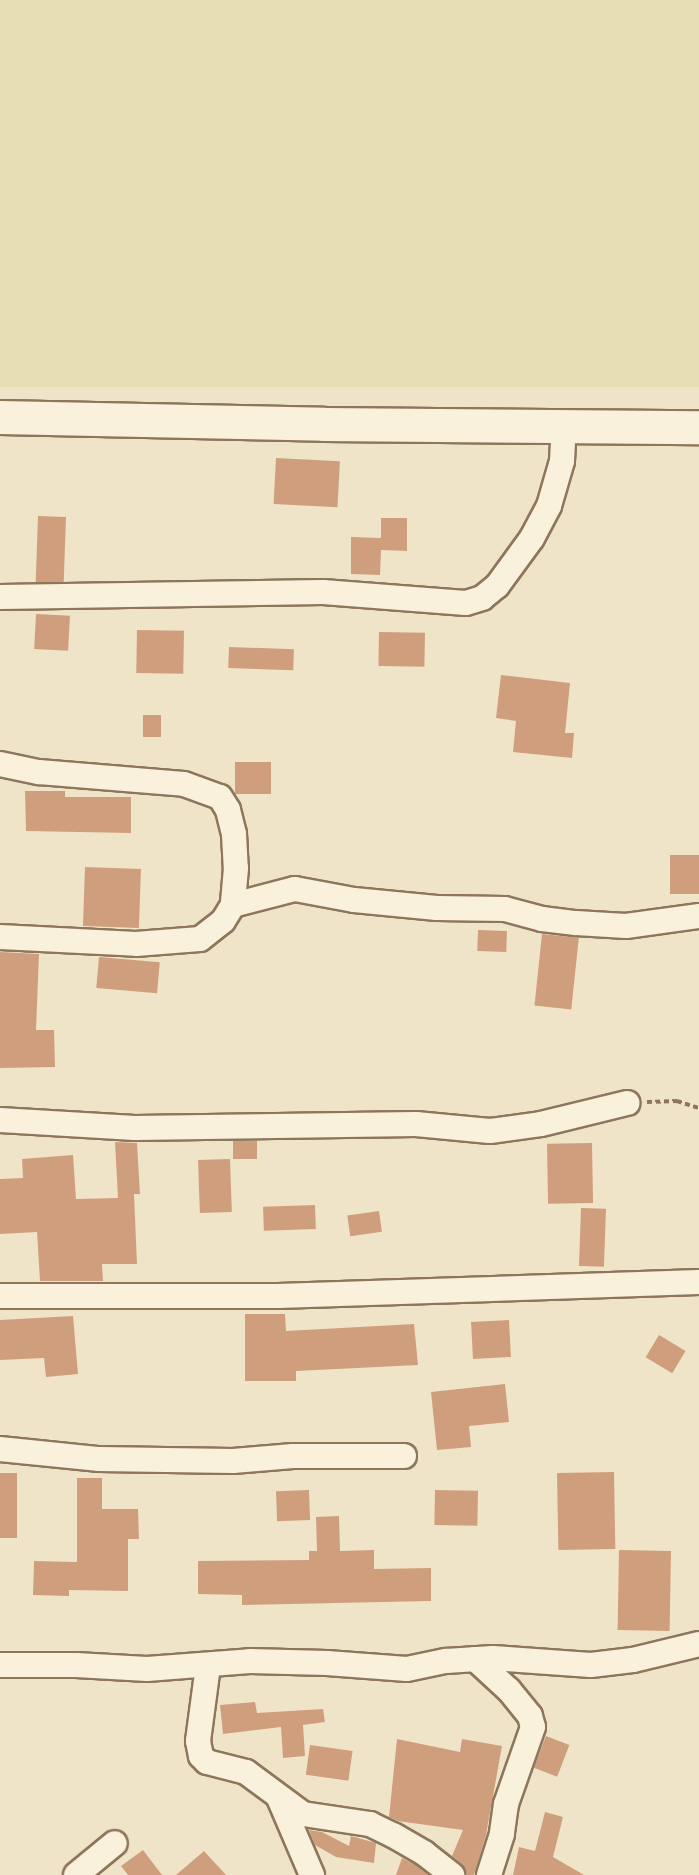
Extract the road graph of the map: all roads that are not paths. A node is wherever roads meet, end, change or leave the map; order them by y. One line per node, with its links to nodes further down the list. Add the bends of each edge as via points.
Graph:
1 (0, 417): 2 (street)
2 (564, 427): 3 (street); 4 (street, via 562,461 549,506 532,538 497,586 466,603 323,592)
3 (699, 427)
4 (0, 597)
5 (0, 764): 6 (street, via 39,772 184,784 220,797 234,834)
6 (233, 905): 7 (street, via 295,889 354,900 505,909 542,919 626,926); 8 (street, via 223,921 200,939 135,944)
7 (699, 916)
8 (0, 937)
9 (627, 1103): 10 (street, via 490,1131 415,1124 135,1128)
10 (0, 1120)
11 (699, 1282): 12 (street, via 278,1296)
12 (0, 1296)
13 (0, 1449): 14 (street, via 99,1459)
14 (404, 1456)
15 (699, 1644): 16 (street, via 591,1665)
16 (475, 1659): 18 (street, via 407,1669 327,1662); 24 (street, via 509,1690 533,1727 506,1804)
17 (0, 1665): 18 (street, via 147,1669)
18 (208, 1665): 19 (street, via 198,1741 201,1756 207,1762 246,1772)
19 (278, 1796): 22 (street); 23 (street, via 303,1814 369,1824 424,1853)
20 (115, 1843): 21 (street)
21 (76, 1875)
22 (312, 1875)
23 (452, 1875)
24 (489, 1875)

